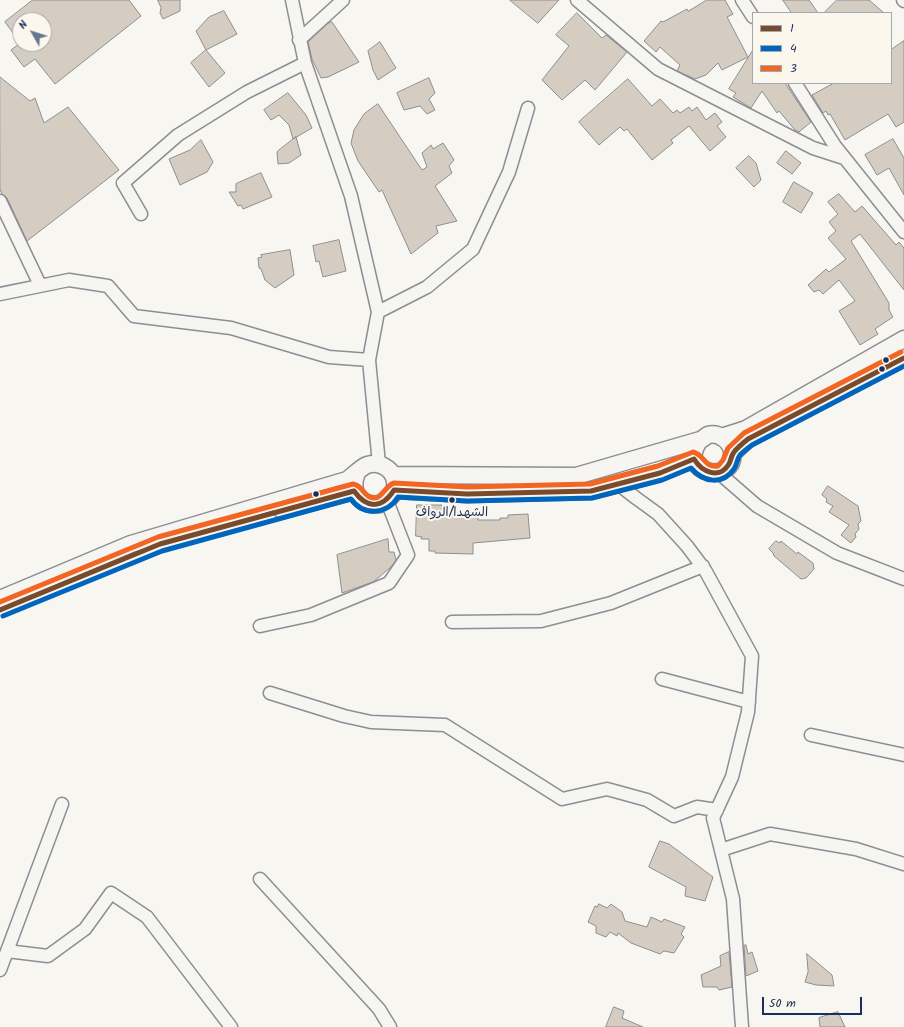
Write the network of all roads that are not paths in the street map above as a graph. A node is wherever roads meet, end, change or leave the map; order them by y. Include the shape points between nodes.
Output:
1 (292, 0) edge
2 (343, 0) edge
3 (577, 0) edge
4 (742, 0) edge
5 (752, 15) edge
6 (299, 40) junction
7 (305, 63) junction
8 (796, 84) edge
9 (528, 108) dead end
10 (844, 158) junction
11 (0, 201) edge
12 (141, 214) dead end
13 (904, 232) edge
14 (40, 286) junction
15 (0, 294) edge
16 (378, 312) junction
17 (904, 340) edge
18 (904, 358) edge
19 (369, 360) junction
20 (721, 437) junction
21 (700, 440) junction
22 (732, 454) junction
23 (694, 459) junction
24 (379, 464) junction
25 (718, 472) junction
26 (357, 473) junction
27 (618, 484) junction
28 (391, 489) junction
29 (354, 491) junction
30 (703, 566) junction
31 (904, 579) edge
32 (0, 599) edge
33 (0, 610) edge
34 (452, 622) dead end
35 (260, 626) dead end
36 (662, 679) dead end
37 (270, 693) dead end
38 (748, 702) junction
39 (811, 735) dead end
40 (904, 755) edge
41 (62, 804) dead end
42 (717, 810) junction
43 (721, 850) junction
44 (904, 864) edge
45 (260, 879) dead end
46 (7, 951) junction
47 (0, 970) edge
48 (739, 1026) edge
49 (231, 1027) edge
50 (390, 1027) edge

1 - 6 street
2 - 6 street
3 - 10 street via 658,69 812,148
4 - 5 street
6 - 7 street
7 - 12 street via 247,92 178,135 123,183
7 - 16 street via 352,196
8 - 10 street
9 - 16 street via 509,172 473,249 427,287
10 - 13 street
11 - 14 street
14 - 15 street
14 - 19 street via 69,280 108,286 134,316 231,328 329,357
16 - 19 street
17 - 20 street via 746,429
18 - 22 street via 748,439
19 - 24 street
20 - 21 street via 715,435
20 - 22 street via 728,442
21 - 23 street via 696,445
21 - 28 street via 576,476
22 - 25 street via 729,465
23 - 25 street via 702,470 708,473
23 - 27 street via 660,473
24 - 26 street via 365,466
24 - 28 street via 389,470
25 - 31 street via 757,506 837,553
26 - 29 street
26 - 32 street via 347,480 131,544
27 - 28 street via 591,491 467,494
27 - 30 street via 658,514
28 - 29 street via 377,505 363,502
28 - 35 street via 408,555 389,583 311,615
29 - 33 street via 160,544
30 - 34 street via 610,604 541,621
30 - 38 street via 752,656
36 - 38 street
37 - 42 street via 370,722 445,725 562,798 607,789 647,800 674,816 697,807
38 - 42 street via 748,712 732,776
39 - 40 street
41 - 46 street
42 - 43 street via 713,818
43 - 44 street via 770,834 856,849
43 - 48 street via 733,899
45 - 50 street via 379,1009
46 - 47 street
46 - 49 street via 48,956 85,929 112,893 147,917

